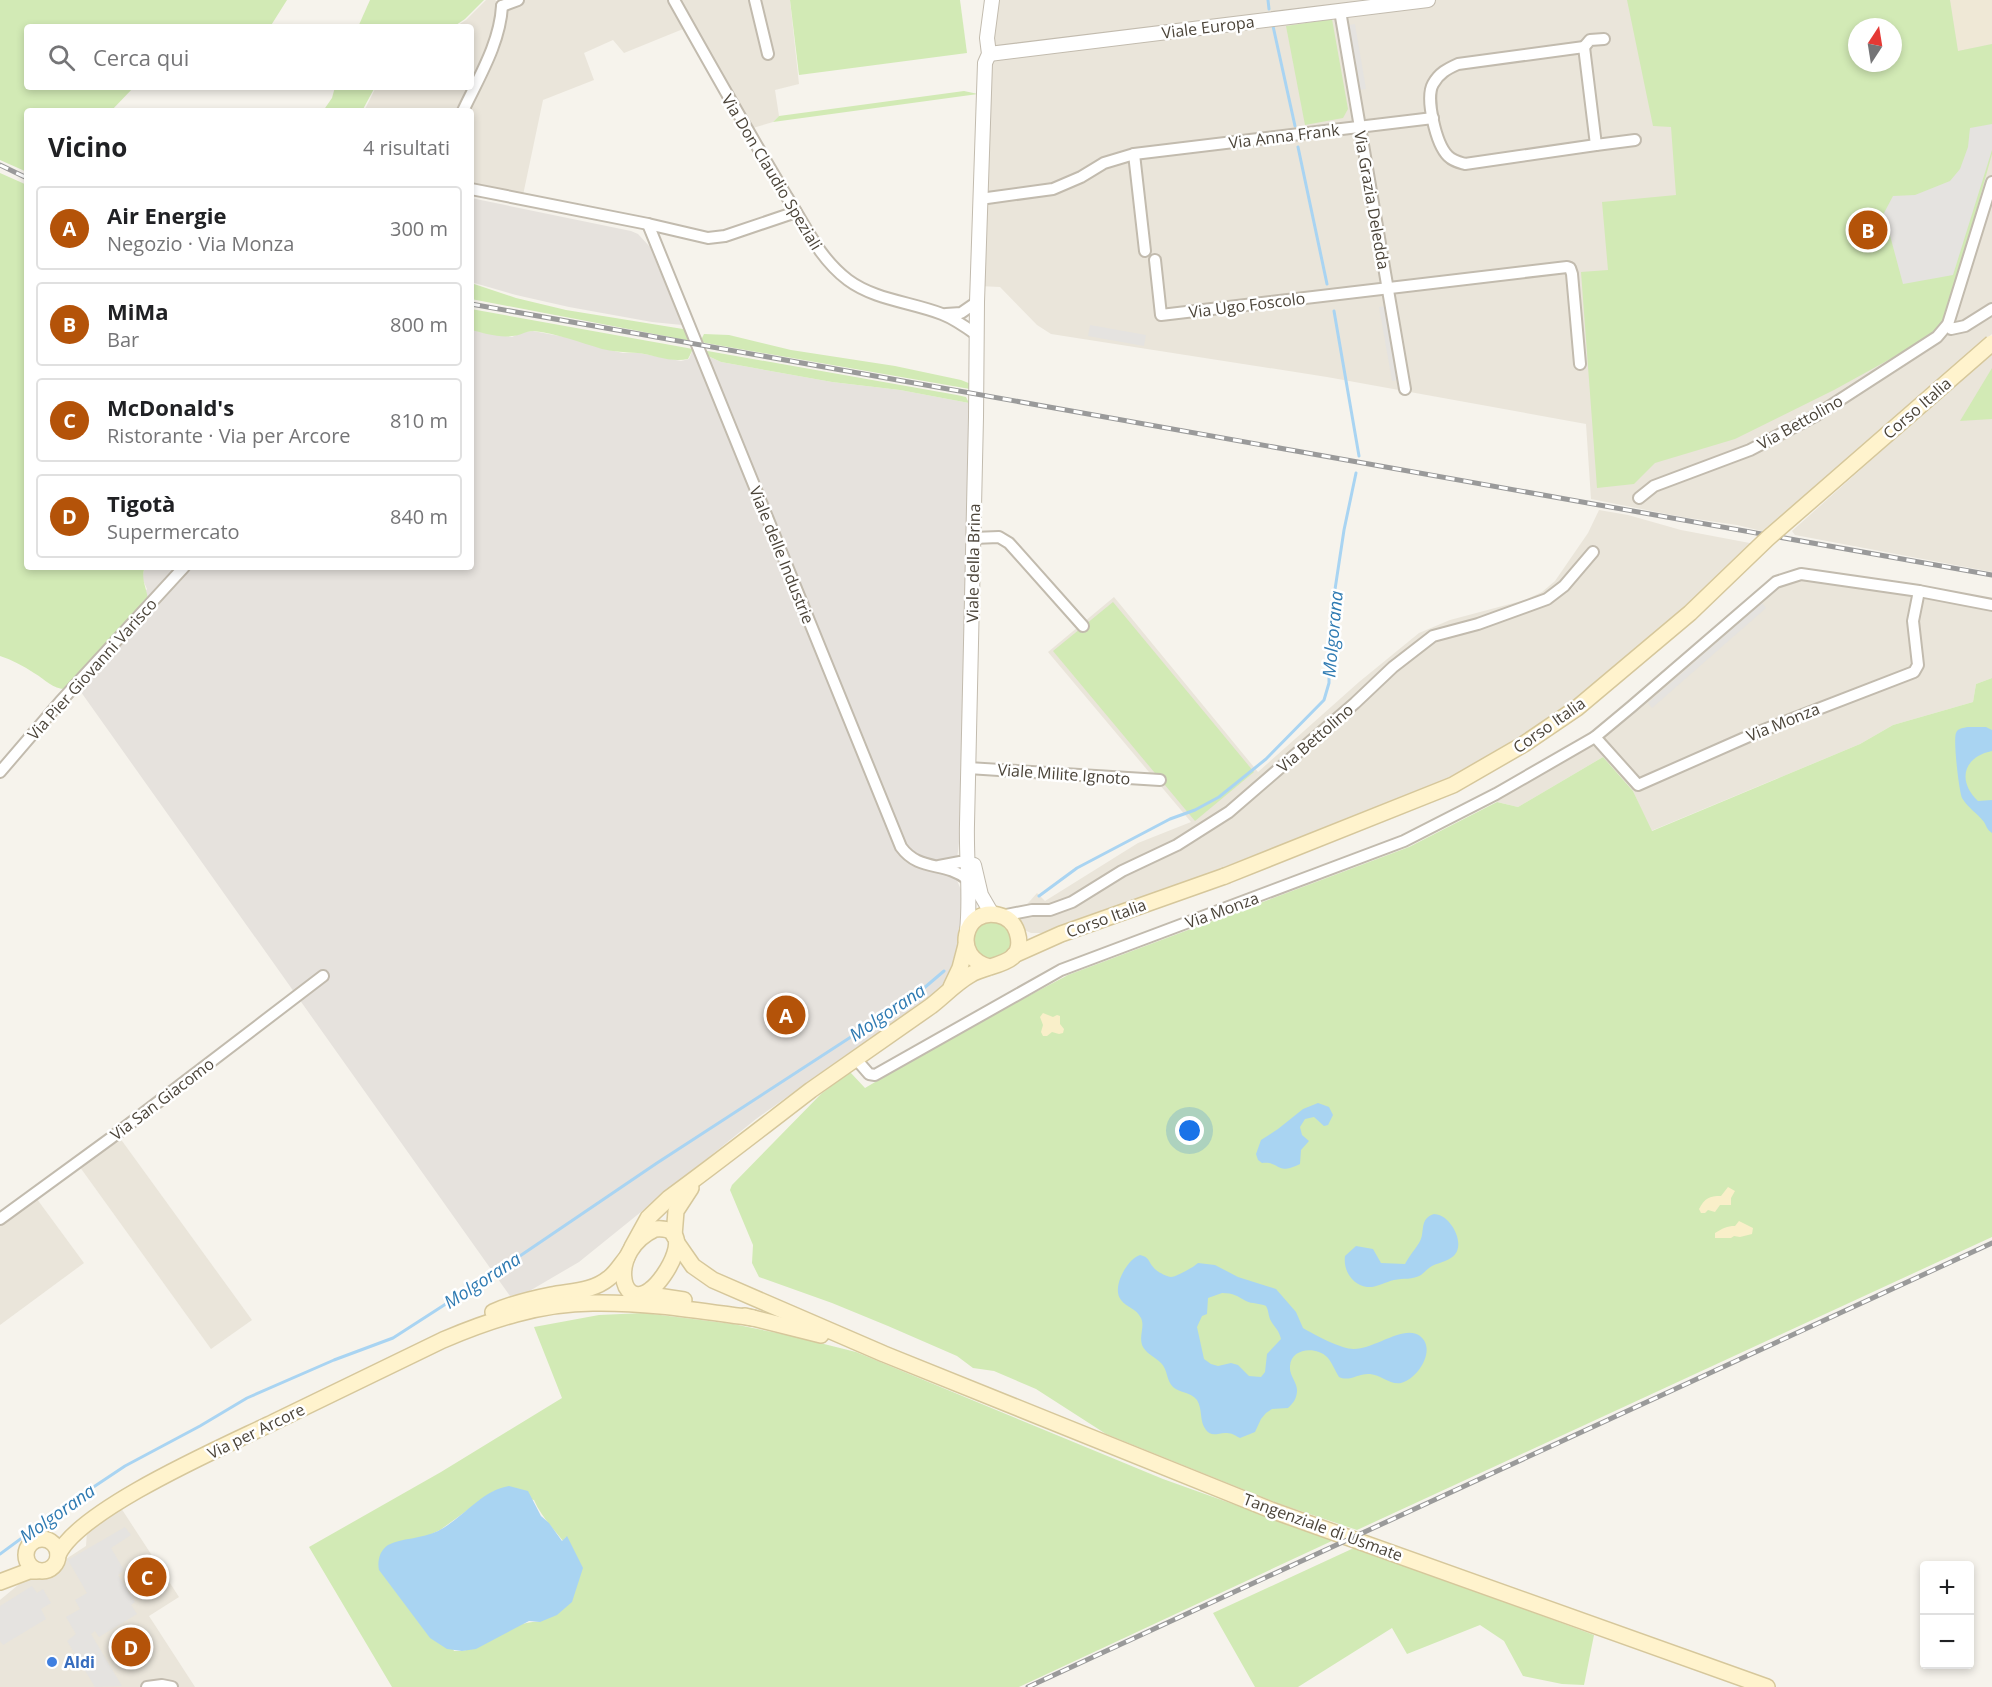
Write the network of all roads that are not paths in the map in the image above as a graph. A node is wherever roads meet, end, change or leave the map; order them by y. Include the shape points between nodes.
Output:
1 (518, 0) edge
2 (674, 0) edge
3 (755, 0) edge
4 (992, 0) edge
5 (1428, 0) edge
6 (498, 3) edge
7 (1340, 11) junction
8 (1604, 39) dead end
9 (1584, 47) junction
10 (768, 54) dead end
11 (989, 54) junction
12 (474, 87) edge
13 (472, 90) edge
14 (464, 108) edge
15 (1433, 118) junction
16 (1360, 127) junction
17 (1635, 141) dead end
18 (1596, 145) junction
19 (1134, 154) junction
20 (1992, 182) edge
21 (474, 190) edge
22 (980, 199) junction
23 (796, 212) junction
24 (648, 224) junction
25 (1146, 251) dead end
26 (1155, 260) dead end
27 (1388, 289) junction
28 (977, 302) junction
29 (1992, 309) edge
30 (942, 314) junction
31 (1948, 324) junction
32 (977, 335) junction
33 (1992, 343) edge
34 (1580, 364) dead end
35 (1405, 389) dead end
36 (1639, 498) dead end
37 (973, 538) junction
38 (1593, 552) dead end
39 (181, 570) edge
40 (1919, 591) junction
41 (1992, 605) edge
42 (1083, 626) dead end
43 (1595, 737) junction
44 (968, 768) junction
45 (0, 772) edge
46 (1160, 780) dead end
47 (967, 824) junction
48 (966, 863) junction
49 (936, 867) junction
50 (972, 881) junction
51 (1026, 911) junction
52 (997, 915) junction
53 (1017, 932) junction
54 (1061, 934) junction
55 (966, 938) junction
56 (1014, 955) junction
57 (990, 967) junction
58 (322, 976) dead end
59 (946, 995) junction
60 (856, 1059) junction
61 (702, 1174) junction
62 (0, 1219) edge
63 (675, 1239) junction
64 (629, 1252) junction
65 (638, 1293) junction
66 (549, 1308) junction
67 (753, 1318) junction
68 (443, 1340) junction
69 (884, 1354) junction
70 (75, 1532) junction
71 (48, 1540) junction
72 (25, 1553) junction
73 (58, 1555) junction
74 (37, 1571) junction
75 (0, 1582) edge
76 (147, 1687) edge
77 (172, 1687) edge
78 (1767, 1687) edge

1 - 6 street
2 - 23 street, Via Don Claudio Speziali
3 - 10 street
4 - 11 street
5 - 7 street, Viale Europa
6 - 12 street via 501,22
7 - 11 street, Viale Europa
7 - 16 street, Via Grazia Deledda
8 - 9 street via 1590,40
9 - 15 street via 1458,64 1442,72 1432,86 1429,98
9 - 18 street
11 - 22 street via 985,63
13 - 14 street
15 - 16 street, Via Anna Frank
15 - 18 street via 1447,155 1464,164
16 - 19 street, Via Anna Frank
16 - 27 street, Via Grazia Deledda
17 - 18 street
19 - 22 street, Via Anna Frank via 1104,163 1053,189
19 - 25 street
20 - 31 street
21 - 24 street
22 - 28 street, Viale della Brina
23 - 24 street via 717,239
23 - 30 street, Via Don Claudio Speziali via 825,260 854,284
24 - 49 street, Viale delle Industrie via 901,847 908,857
26 - 27 street, Via Ugo Foscolo via 1161,315
27 - 34 street via 1570,268
27 - 35 street, Via Grazia Deledda
28 - 30 street via 961,313
28 - 32 street, Viale della Brina
29 - 31 street via 1965,326 1951,328
30 - 32 street, Via Don Claudio Speziali
31 - 36 street, Via Bettolino via 1937,337 1815,416 1750,450 1654,486
32 - 37 street, Viale della Brina
33 - 54 main road, Corso Italia, bridge via 1767,539 1690,613 1577,708 1524,744 1453,785 1225,876
37 - 42 street via 999,537 1010,543
37 - 44 street, Viale della Brina
38 - 51 street, Via Bettolino via 1564,586 1547,599 1433,636 1229,812 1177,845 1072,902 1050,910
39 - 45 street, Via Pier Giovanni Varisco
40 - 41 street, Via Monza
40 - 43 street, Via Monza via 1801,574 1776,582
40 - 43 street, Via Monza via 1913,621 1918,665 1914,672 1756,733 1638,785
43 - 60 street, Via Monza via 1404,841 1061,970 875,1075 869,1074
44 - 46 street, Viale Milite Ignoto
44 - 47 street, Viale della Brina
47 - 48 street, Viale della Brina
47 - 50 street, Viale della Brina
48 - 49 street, Viale delle Industrie
48 - 50 street, Viale della Brina
49 - 50 street, Viale delle Industrie
50 - 52 street, Viale della Brina
50 - 55 street, Viale della Brina
51 - 52 street, Via Bettolino
51 - 53 street
52 - 53 main road via 1007,919
52 - 55 main road via 976,919
53 - 54 main road
53 - 56 main road
54 - 56 main road, Corso Italia
55 - 57 main road via 972,958
55 - 59 main road via 960,968
56 - 57 main road via 1003,964
57 - 59 main road via 968,976
58 - 62 street, Via San Giacomo
59 - 60 main road
60 - 61 main road
61 - 63 main road via 678,1206
61 - 64 main road via 648,1218
63 - 64 main road via 666,1230 655,1229
63 - 65 main road via 677,1251 670,1266 653,1288
63 - 69 main road via 693,1266 713,1280
64 - 65 main road via 622,1280
64 - 68 main road via 599,1285 506,1307
65 - 66 main road via 593,1297
65 - 67 main road via 681,1299
66 - 67 main road via 592,1303 636,1304
66 - 68 main road via 503,1318
67 - 69 main road
68 - 70 main road, Via per Arcore via 140,1488
69 - 78 main road, Tangenziale di Usmate via 1271,1510
70 - 71 main road, Via per Arcore
70 - 73 main road, Via per Arcore
71 - 72 main road via 36,1540
71 - 73 main road
72 - 74 main road via 29,1565
72 - 75 main road
73 - 74 main road via 51,1568
74 - 75 main road
76 - 77 street

